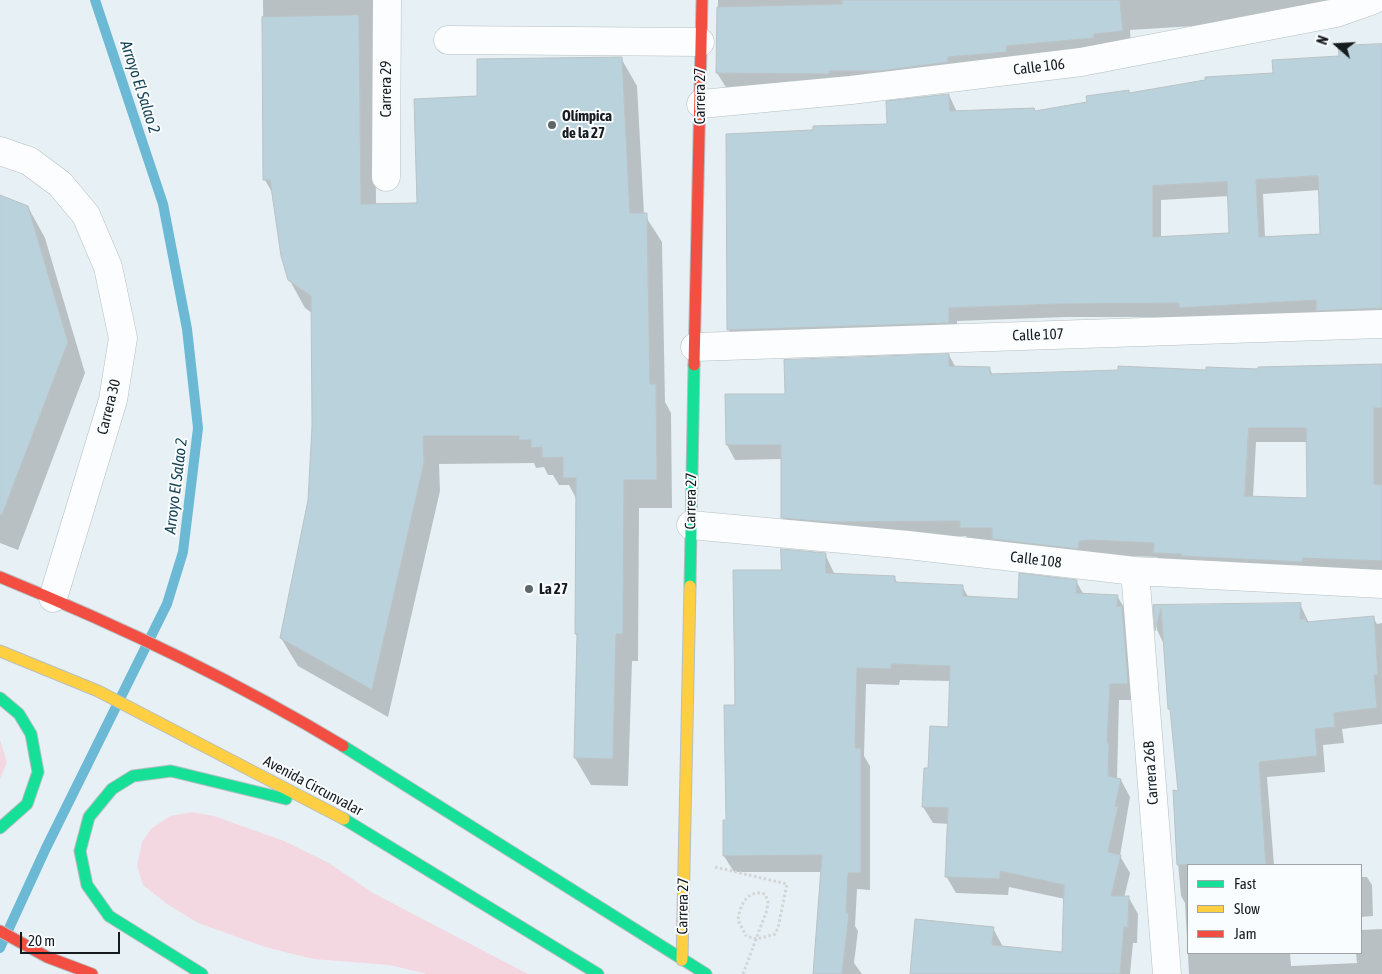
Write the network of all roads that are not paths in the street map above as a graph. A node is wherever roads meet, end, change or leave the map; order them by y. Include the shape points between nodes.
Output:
1 (387, 0) edge
2 (702, 0) edge
3 (1373, 0) edge
4 (448, 40) dead end
5 (700, 42) junction
6 (701, 104) junction
7 (0, 151) edge
8 (386, 177) dead end
9 (1382, 324) edge
10 (695, 347) junction
11 (691, 525) junction
12 (1135, 571) junction
13 (0, 577) edge
14 (1382, 584) edge
15 (53, 598) junction
16 (0, 651) edge
17 (0, 698) edge
18 (327, 809) junction
19 (0, 828) edge
20 (0, 931) edge
21 (682, 960) junction
22 (92, 974) edge
23 (202, 974) edge
24 (598, 974) edge
25 (706, 974) edge
26 (1167, 974) edge

1 - 8 street, Carrera 29
2 - 5 main road, Carrera 27
3 - 6 street, Calle 106 via 1336,13 1081,62 851,90
4 - 5 street
5 - 6 main road, Carrera 27
6 - 10 main road, Carrera 27
7 - 15 street, Carrera 30 via 29,161 60,184 86,215 108,267 123,338 113,400
9 - 10 street, Calle 107
10 - 11 main road, Carrera 27
11 - 12 street, Calle 108
11 - 21 main road, Carrera 27
12 - 14 street, Calle 108
12 - 26 street, Carrera 26B
13 - 15 main road
15 - 21 main road via 179,656 336,742
16 - 18 main road, Avenida Circunvalar via 148,715
17 - 19 main road via 19,714 31,734 38,772 27,804
18 - 23 main road via 171,771 133,776 112,788 89,816 80,851 87,885 109,916
18 - 24 main road, Avenida Circunvalar
20 - 22 main road via 47,957
21 - 25 main road

